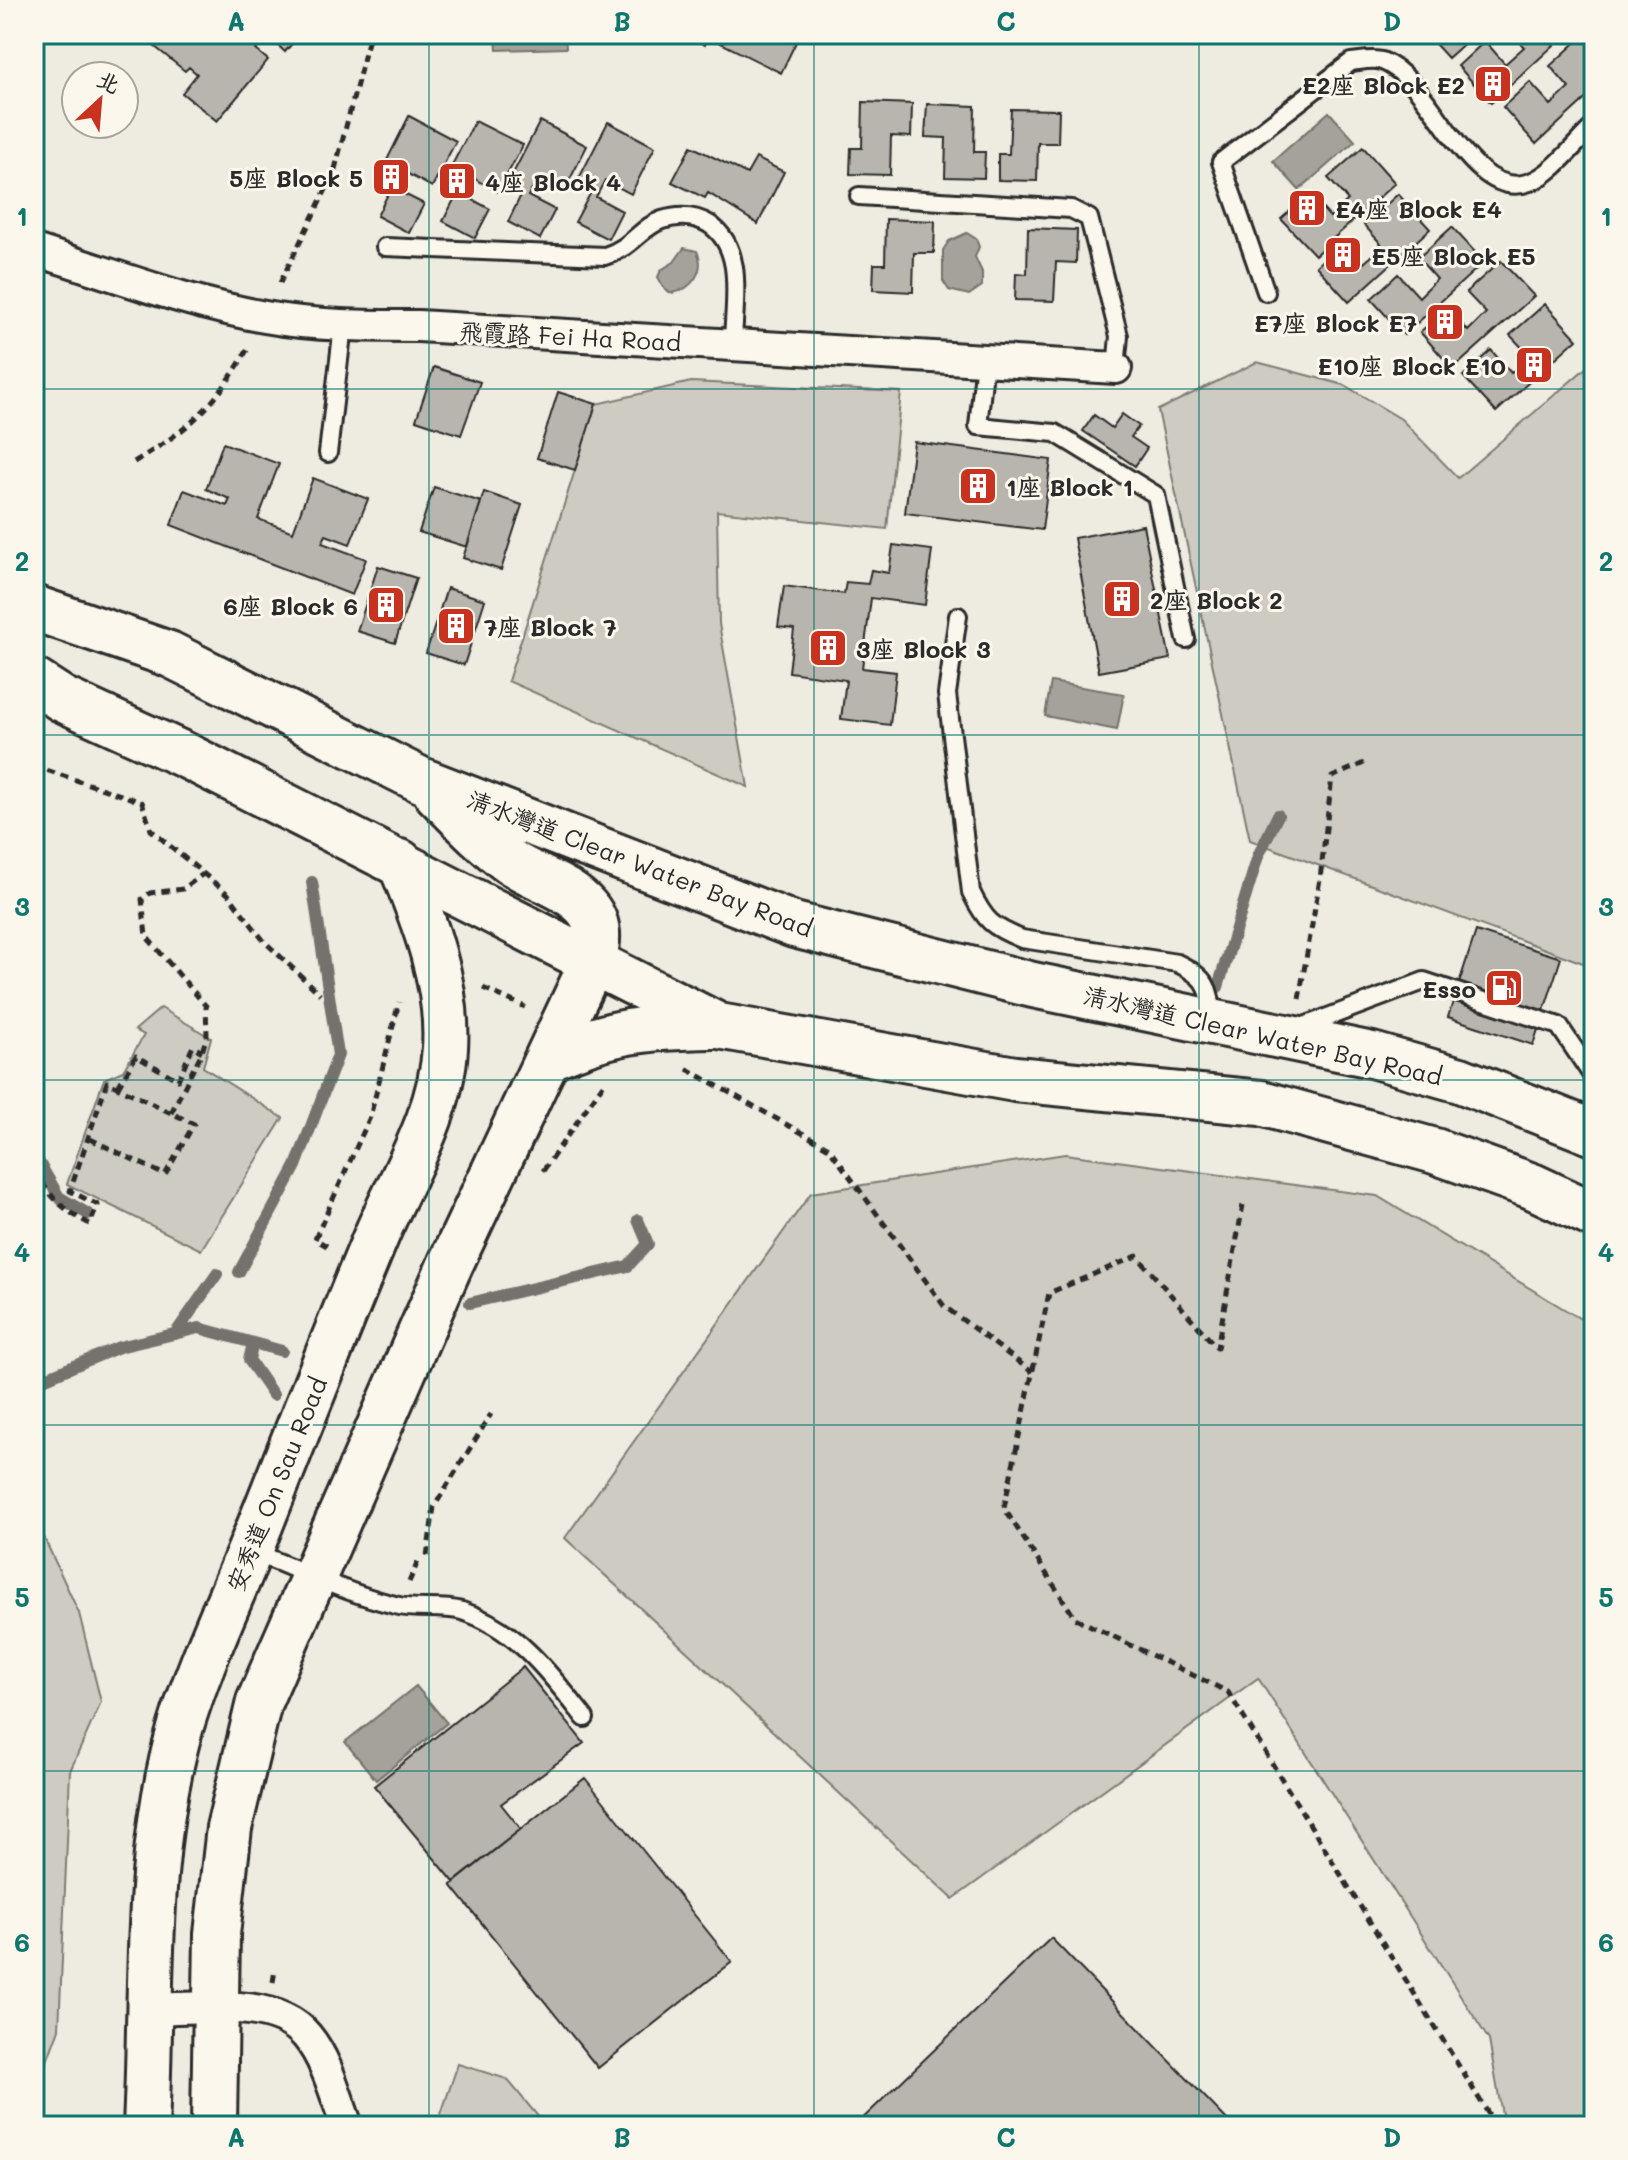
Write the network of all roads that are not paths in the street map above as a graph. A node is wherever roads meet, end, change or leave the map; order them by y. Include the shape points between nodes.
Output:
1 (1594, 126) edge
2 (859, 196) dead end
3 (385, 247) dead end
4 (34, 250) edge
5 (1266, 292) dead end
6 (343, 326) junction
7 (733, 345) junction
8 (985, 361) junction
9 (1116, 368) joint
10 (328, 453) dead end
11 (34, 608) edge
12 (958, 616) dead end
13 (1186, 639) dead end
14 (43, 691) edge
15 (421, 780) junction
16 (400, 862) junction
17 (592, 963) junction
18 (1289, 1018) junction
19 (1211, 1020) junction
20 (719, 1026) junction
21 (555, 1042) junction
22 (1588, 1063) edge
23 (1594, 1078) edge
24 (1594, 1133) edge
25 (1594, 1215) edge
26 (250, 1550) junction
27 (313, 1576) junction
28 (585, 1718) dead end
29 (148, 2009) junction
30 (236, 2009) junction
31 (147, 2107) edge
32 (215, 2107) edge
33 (347, 2126) edge

1 - 5 lane via 1530,182 1506,185 1484,175 1403,71 1379,59 1351,62 1221,162
2 - 9 lane via 1071,209 1089,218 1119,336
3 - 7 lane via 605,256 626,250 658,221 679,216 701,219 719,231 731,250
4 - 6 street, 飛霞路 Fei Ha Road via 177,296 265,317
6 - 7 street, 飛霞路 Fei Ha Road
6 - 10 lane
7 - 8 street, 飛霞路 Fei Ha Road
8 - 9 street, 飛霞路 Fei Ha Road
8 - 13 lane via 978,426 1055,433 1156,495
11 - 15 main road, 清水灣道 Clear Water Bay Road via 169,654
12 - 19 lane via 947,694 971,892 983,917 1022,939 1177,963 1199,973 1212,995
14 - 16 main road
15 - 17 main road via 510,861 580,900 599,942
15 - 19 main road, 清水灣道 Clear Water Bay Road via 794,925 1033,985
16 - 17 main road
16 - 26 main road, 安秀道 On Sau Road via 445,1004 440,1083
17 - 20 main road
17 - 21 main road
18 - 19 main road, 清水灣道 Clear Water Bay Road
18 - 22 lane via 1424,981 1559,1026
18 - 24 main road, 清水灣道 Clear Water Bay Road
20 - 21 main road via 640,1027
20 - 25 main road via 1015,1079 1261,1103 1435,1151
21 - 27 main road
22 - 23 lane
26 - 27 lane
26 - 29 main road, 安秀道 On Sau Road via 196,1679 166,1793 150,1915
27 - 28 lane via 397,1606 461,1611 538,1658
27 - 30 main road via 259,1702 229,1828 217,1934
29 - 30 street
29 - 31 main road, 安秀道 On Sau Road
30 - 32 main road
30 - 33 street via 284,2018 307,2035

